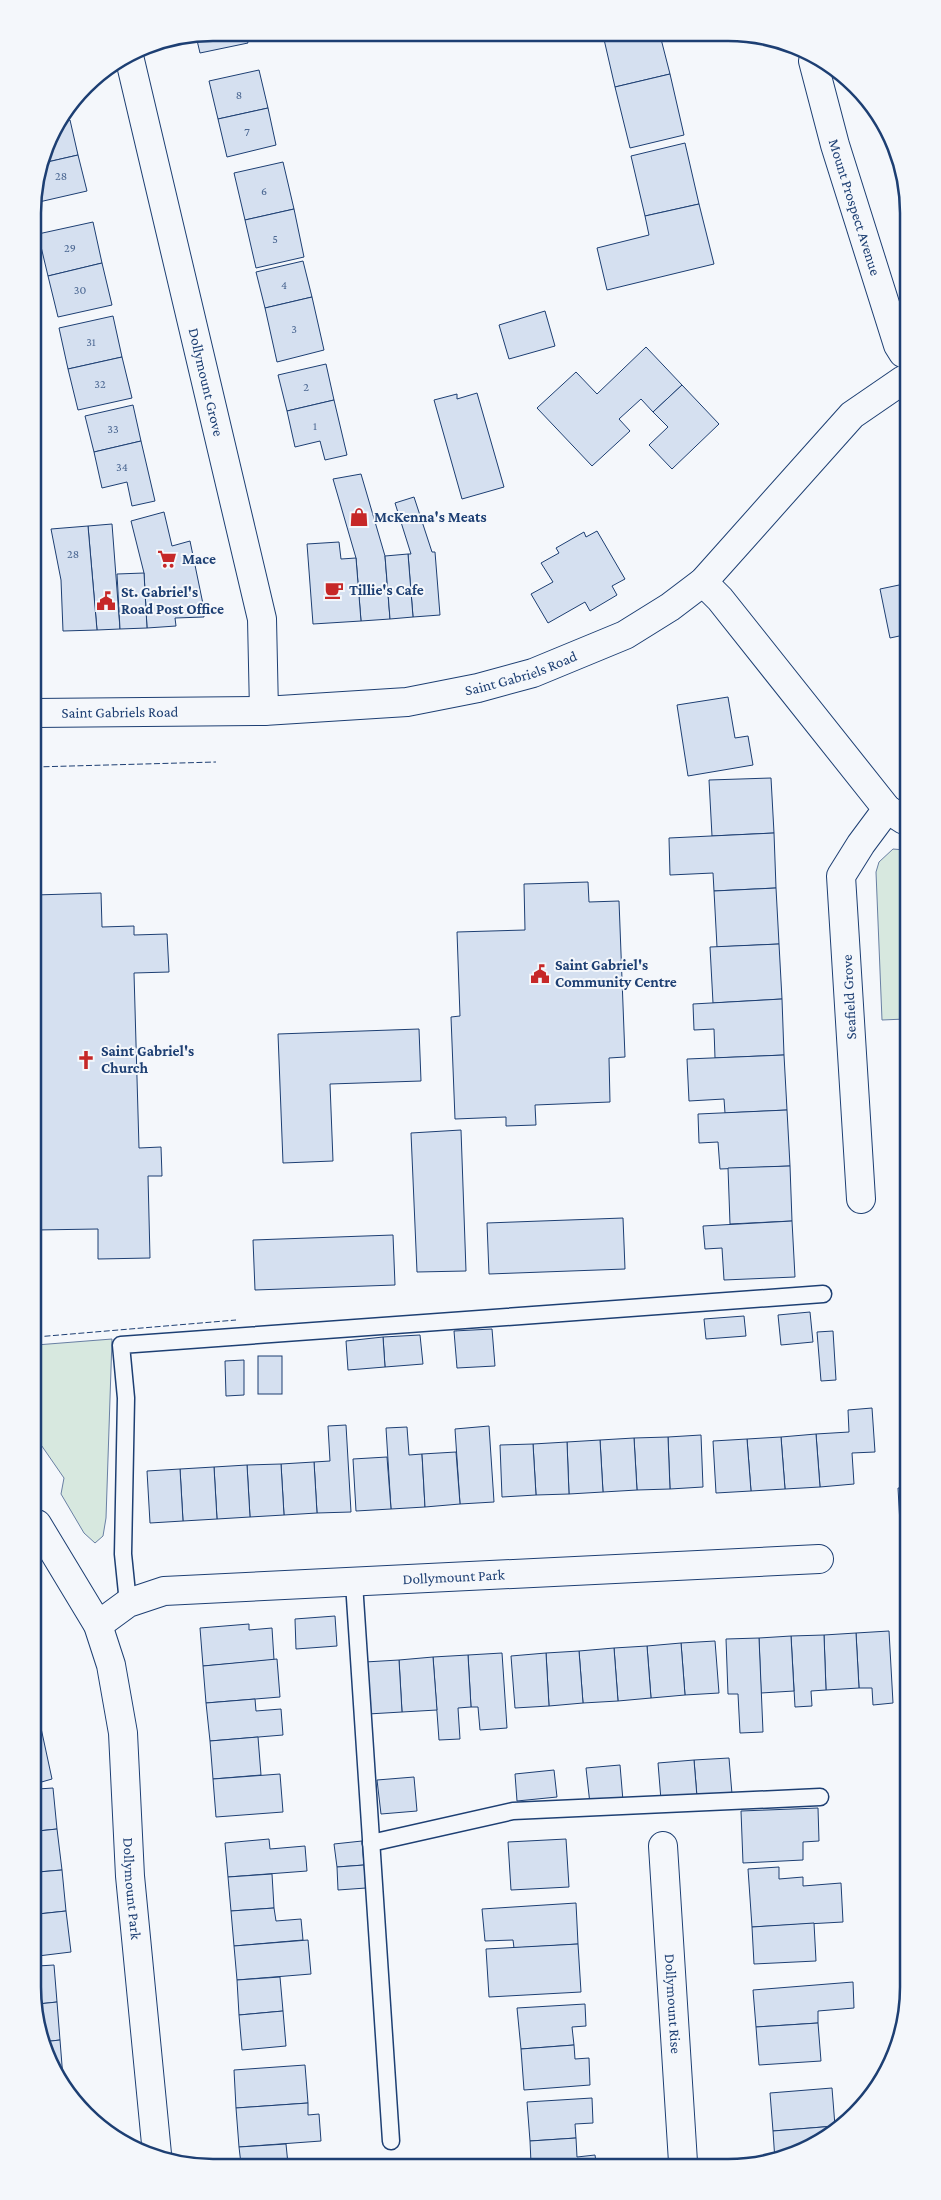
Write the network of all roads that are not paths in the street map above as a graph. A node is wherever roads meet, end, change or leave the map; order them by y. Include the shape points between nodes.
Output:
1 (130, 62) edge
2 (814, 65) edge
3 (900, 348) edge
4 (900, 382) edge
5 (703, 582) junction
6 (264, 711) junction
7 (42, 713) edge
8 (896, 815) edge
9 (861, 1199) dead end
10 (823, 1294) dead end
11 (41, 1531) edge
12 (819, 1559) dead end
13 (354, 1583) junction
14 (128, 1603) junction
15 (98, 1625) junction
16 (820, 1797) dead end
17 (371, 1843) junction
18 (663, 1846) dead end
19 (391, 2141) dead end
20 (158, 2150) edge
21 (683, 2159) edge

1 - 6 street, Dollymount Grove via 262,619
2 - 3 street, Mount Prospect Avenue via 835,144
4 - 5 street, Saint Gabriels Road via 852,415
5 - 6 street, Saint Gabriels Road via 625,635 533,672 478,688 407,702
5 - 8 street, Seafield Grove
6 - 7 street, Saint Gabriels Road
8 - 9 street, Seafield Grove via 861,844 841,876
10 - 14 lane via 121,1345 126,1398 123,1554
11 - 15 street, Dollymount Park
12 - 13 street, Dollymount Park
13 - 14 street, Dollymount Park via 164,1591
13 - 17 lane
14 - 15 street, Dollymount Park
15 - 20 street, Dollymount Park via 111,1665 123,1733 130,1876
16 - 17 lane via 513,1811
17 - 19 lane
18 - 21 street, Dollymount Rise

